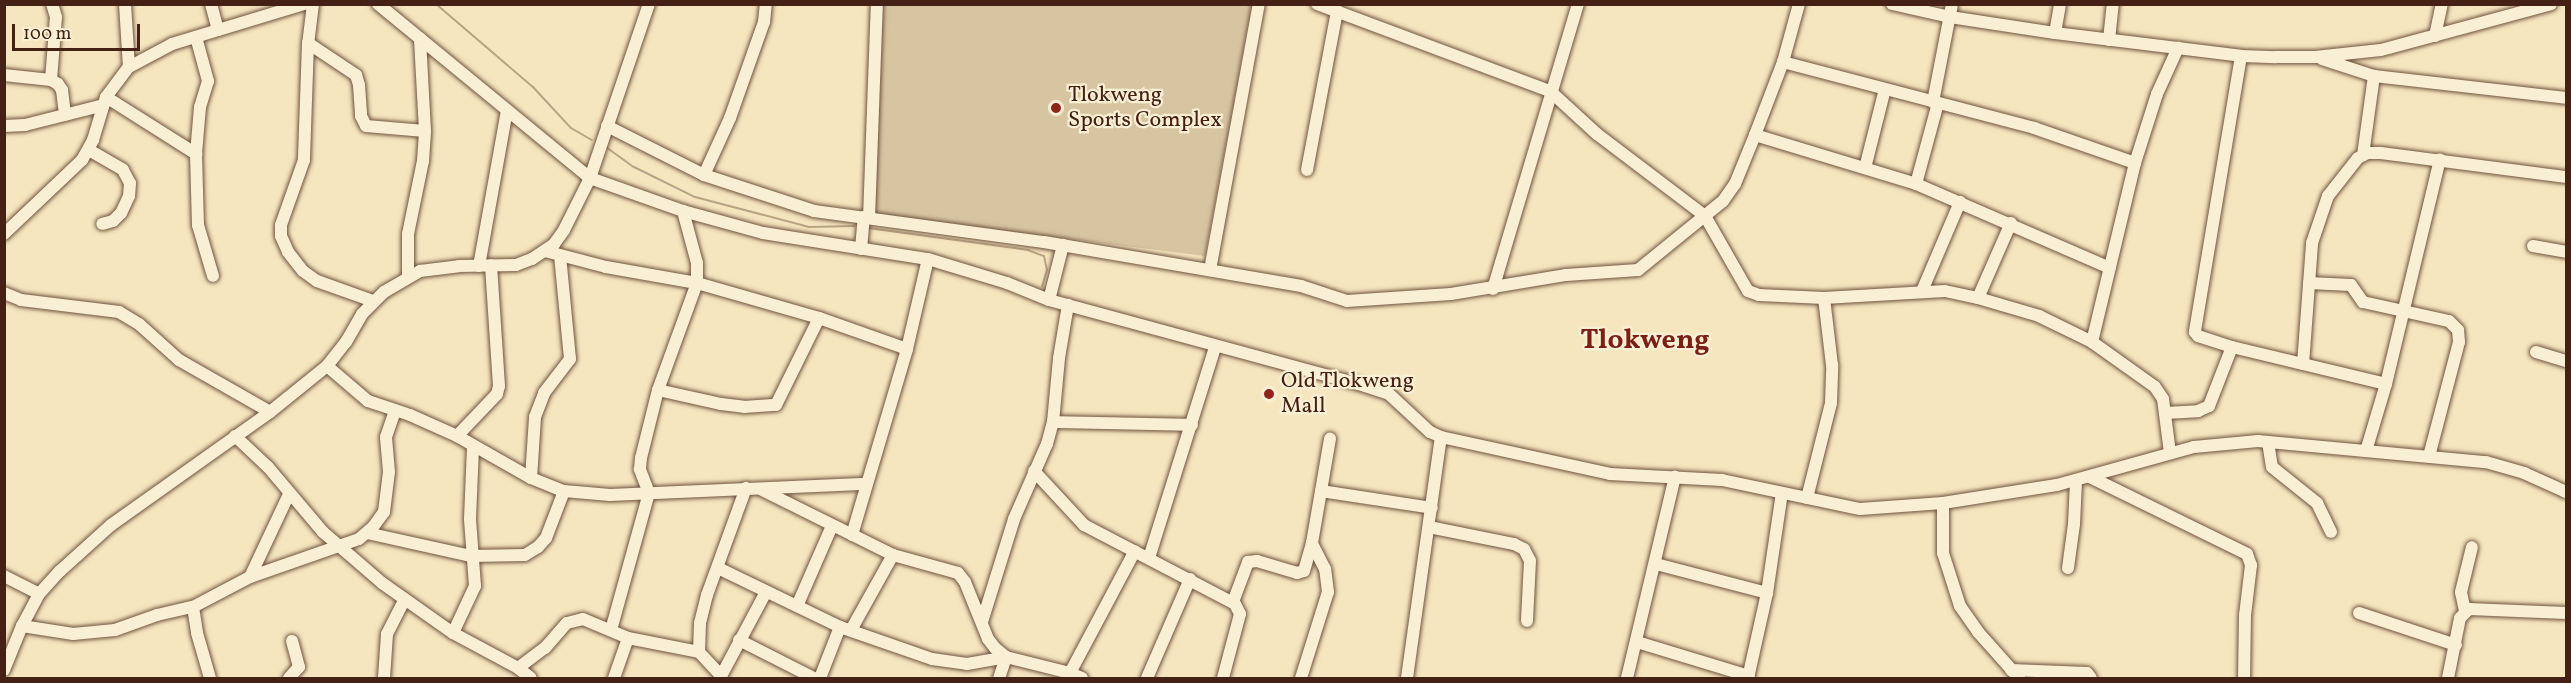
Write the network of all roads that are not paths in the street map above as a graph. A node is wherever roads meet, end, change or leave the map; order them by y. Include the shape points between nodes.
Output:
1 (52, 4) edge
2 (125, 4) edge
3 (211, 4) edge
4 (304, 4) edge
5 (313, 4) edge
6 (378, 4) edge
7 (649, 4) edge
8 (766, 4) edge
9 (877, 4) edge
10 (1259, 4) edge
11 (1317, 4) edge
12 (1578, 4) edge
13 (1798, 4) edge
14 (1892, 4) edge
15 (2060, 4) edge
16 (2113, 4) edge
17 (2442, 4) edge
18 (2551, 4) edge
19 (1337, 11) junction
20 (1951, 11) edge
21 (218, 30) junction
22 (2055, 33) junction
23 (2435, 36) junction
24 (196, 38) junction
25 (420, 38) junction
26 (2109, 40) junction
27 (308, 43) junction
28 (2178, 48) junction
29 (2241, 56) junction
30 (2315, 57) junction
31 (1783, 62) junction
32 (129, 67) junction
33 (4, 75) edge
34 (2374, 76) junction
35 (51, 80) junction
36 (1885, 89) junction
37 (1550, 91) junction
38 (2566, 98) edge
39 (105, 101) junction
40 (1936, 103) junction
41 (507, 111) junction
42 (65, 115) junction
43 (4, 126) edge
44 (607, 126) junction
45 (425, 131) junction
46 (1755, 135) junction
47 (89, 150) junction
48 (196, 154) junction
49 (2363, 155) junction
50 (2440, 159) junction
51 (2135, 164) junction
52 (1865, 168) junction
53 (1307, 170) dead end
54 (704, 175) junction
55 (2566, 177) edge
56 (590, 178) junction
57 (1916, 184) junction
58 (1960, 202) junction
59 (683, 212) junction
60 (1705, 216) junction
61 (866, 218) junction
62 (2011, 223) junction
63 (102, 224) dead end
64 (4, 234) edge
65 (1063, 245) junction
66 (2533, 246) dead end
67 (861, 249) junction
68 (545, 251) junction
69 (2566, 252) edge
70 (560, 255) junction
71 (928, 259) junction
72 (485, 265) junction
73 (2110, 268) junction
74 (1210, 270) junction
75 (213, 276) dead end
76 (408, 277) junction
77 (698, 283) junction
78 (2309, 283) junction
79 (1492, 289) junction
80 (1922, 291) junction
81 (4, 293) edge
82 (1824, 298) junction
83 (1978, 298) junction
84 (1049, 300) junction
85 (373, 301) junction
86 (1068, 306) junction
87 (2403, 311) junction
88 (819, 318) junction
89 (2092, 342) junction
90 (1215, 347) junction
91 (2232, 347) junction
92 (907, 349) junction
93 (2536, 352) dead end
94 (2566, 361) edge
95 (2303, 364) junction
96 (327, 366) junction
97 (2386, 384) junction
98 (658, 390) junction
99 (395, 411) junction
100 (270, 412) junction
101 (2165, 413) junction
102 (1053, 422) junction
103 (1192, 425) junction
104 (235, 436) junction
105 (457, 436) junction
106 (1441, 437) junction
107 (1330, 439) dead end
108 (2268, 442) junction
109 (473, 446) junction
110 (2366, 451) junction
111 (2170, 453) junction
112 (2429, 456) junction
113 (1034, 471) junction
114 (1674, 477) junction
115 (2090, 477) junction
116 (531, 478) junction
117 (2076, 481) junction
118 (867, 484) junction
119 (753, 488) junction
120 (564, 491) junction
121 (1321, 491) junction
122 (2566, 492) edge
123 (649, 493) junction
124 (1782, 493) junction
125 (288, 494) junction
126 (1807, 498) junction
127 (1943, 503) junction
128 (1432, 508) junction
129 (832, 526) junction
130 (1429, 527) junction
131 (2331, 532) dead end
132 (367, 533) junction
133 (852, 535) junction
134 (1312, 543) junction
135 (341, 545) junction
136 (2472, 547) dead end
137 (1135, 550) junction
138 (893, 555) junction
139 (471, 556) junction
140 (1149, 558) junction
141 (1656, 564) junction
142 (718, 568) junction
143 (2068, 568) dead end
144 (4, 576) edge
145 (250, 577) junction
146 (1190, 579) junction
147 (766, 592) junction
148 (1767, 593) junction
149 (39, 594) junction
150 (404, 600) junction
151 (1233, 602) junction
152 (797, 606) junction
153 (193, 607) junction
154 (2465, 611) junction
155 (2359, 613) dead end
156 (2566, 613) edge
157 (1527, 621) dead end
158 (982, 622) junction
159 (22, 626) junction
160 (845, 628) junction
161 (611, 630) junction
162 (453, 633) junction
163 (628, 638) junction
164 (739, 640) junction
165 (292, 641) dead end
166 (1636, 642) junction
167 (2456, 645) junction
168 (699, 652) junction
169 (1006, 657) junction
170 (518, 668) junction
171 (4, 670) edge
172 (1070, 673) junction
173 (2015, 674) edge
174 (721, 677) edge
175 (1748, 677) edge
176 (210, 678) edge
177 (289, 678) edge
178 (384, 678) edge
179 (531, 678) edge
180 (614, 678) edge
181 (814, 678) edge
182 (820, 678) edge
183 (999, 678) edge
184 (1082, 678) edge
185 (1147, 678) edge
186 (1223, 678) edge
187 (1301, 678) edge
188 (1407, 678) edge
189 (1628, 678) edge
190 (2091, 678) edge
191 (2244, 678) edge
192 (2448, 678) edge

1 - 35 street via 56,17
2 - 32 street
3 - 21 street
4 - 21 street
5 - 27 street
6 - 25 street
7 - 44 street
8 - 54 street via 764,22 730,118
9 - 61 street
10 - 74 street
11 - 19 street
12 - 37 street
13 - 31 street
14 - 20 street
15 - 22 street
16 - 26 street
17 - 23 street
18 - 23 street
19 - 37 street
19 - 53 street
20 - 22 street
20 - 40 street
21 - 24 street
22 - 26 street
23 - 30 street via 2369,52
24 - 32 street via 152,52
24 - 48 street via 208,81 200,107
25 - 41 street
25 - 45 street
26 - 28 street
27 - 45 street via 356,75 366,126
27 - 85 street via 304,159 281,225 281,236 303,271 316,280
28 - 29 street
28 - 51 street via 2157,94
29 - 30 street
29 - 91 street via 2194,330 2198,336
30 - 34 street
31 - 36 street
31 - 46 street
32 - 39 street
33 - 35 street
34 - 38 street
34 - 49 street
35 - 42 street via 62,90
36 - 40 street
36 - 52 street
37 - 60 street via 1597,134
37 - 79 street
39 - 42 street
39 - 47 street
39 - 48 street
40 - 51 street via 2034,128
40 - 57 street
41 - 56 street
41 - 72 street
42 - 43 street
44 - 54 street
44 - 56 street
45 - 76 street via 408,234
46 - 52 street
46 - 60 street via 1735,184
47 - 63 street via 123,171 130,183 121,213
47 - 64 street
48 - 75 street via 198,225
49 - 50 street
49 - 78 street via 2328,196 2312,243
50 - 55 street
50 - 87 street
51 - 73 street
52 - 57 street
54 - 61 street via 814,211
56 - 59 street
56 - 68 street via 564,230
57 - 58 street
58 - 62 street
58 - 80 street
59 - 67 street via 763,233
59 - 77 street via 697,263
60 - 79 street via 1638,270 1566,275
60 - 82 street via 1748,291 1758,295
61 - 65 street
61 - 67 street
62 - 73 street
62 - 83 street
65 - 74 street
65 - 84 street
66 - 69 street
67 - 71 street
68 - 70 street
68 - 72 street via 516,264
70 - 77 street
70 - 116 street via 570,359 544,393 535,417
71 - 84 street
71 - 92 street
72 - 76 street via 437,267
72 - 105 street via 499,386 497,394
73 - 89 street
74 - 79 street via 1301,286 1347,301
76 - 85 street
77 - 88 street
77 - 98 street
78 - 87 street via 2351,285 2363,302
78 - 95 street
80 - 82 street
80 - 83 street
81 - 100 street via 21,300 119,312 139,324 179,360
82 - 126 street via 1832,365 1831,404
83 - 89 street via 2039,316
84 - 86 street
85 - 96 street
86 - 90 street
86 - 102 street
87 - 97 street
87 - 112 street via 2449,321 2458,330 2459,342
88 - 92 street
88 - 98 street via 776,405 721,404
89 - 101 street via 2155,387 2163,399
90 - 103 street
90 - 106 street via 1389,394 1430,432
91 - 95 street
91 - 101 street via 2209,406 2198,411
92 - 118 street
93 - 94 street
95 - 97 street
96 - 99 street via 368,401
96 - 100 street
97 - 110 street
98 - 123 street via 640,470
99 - 105 street
99 - 132 street via 386,436 387,500 384,512
100 - 104 street
101 - 111 street
102 - 103 street
102 - 113 street
103 - 140 street
104 - 125 street via 268,467
104 - 149 street via 111,525
105 - 109 street
106 - 114 street via 1610,474
106 - 128 street
107 - 121 street
108 - 110 street
108 - 111 street via 2221,443
108 - 131 street via 2272,467 2317,503
109 - 116 street
109 - 139 street
110 - 112 street
111 - 115 street
112 - 122 street via 2505,466
113 - 137 street via 1084,525
113 - 158 street via 1014,519
114 - 124 street via 1722,480
114 - 141 street
115 - 117 street
115 - 191 street via 2247,555 2251,565
116 - 120 street
117 - 127 street
117 - 143 street
118 - 119 street
118 - 133 street
119 - 123 street
119 - 129 street
119 - 142 street
120 - 123 street
120 - 139 street via 546,538 538,547 525,555
121 - 128 street
121 - 134 street
123 - 161 street
124 - 126 street
124 - 148 street
125 - 135 street
125 - 145 street
126 - 127 street via 1860,509
127 - 173 street via 1944,553 1960,606
128 - 130 street
129 - 133 street
129 - 152 street
130 - 157 street via 1524,549 1530,561
130 - 188 street
132 - 135 street
132 - 139 street
133 - 138 street
134 - 151 street via 1304,571 1257,561 1246,564
134 - 187 street via 1325,569 1328,592
135 - 145 street
135 - 150 street
136 - 154 street via 2461,587
137 - 140 street
137 - 172 street
138 - 158 street via 960,575
138 - 160 street
139 - 162 street via 475,586
140 - 146 street
141 - 148 street
141 - 166 street
142 - 147 street
142 - 168 street via 700,623
144 - 149 street
145 - 153 street
146 - 151 street
146 - 185 street
147 - 152 street
147 - 164 street
148 - 175 street
149 - 159 street
150 - 162 street
150 - 178 street via 387,634
151 - 186 street via 1240,614
152 - 160 street
153 - 159 street via 115,630 73,634
153 - 176 street via 196,633
154 - 156 street via 2474,607
154 - 167 street via 2460,618
155 - 167 street
158 - 169 street via 988,639
159 - 171 street
160 - 169 street via 948,662 967,664
160 - 182 street
161 - 163 street
161 - 170 street via 583,619 572,621
162 - 170 street
163 - 168 street
163 - 180 street
164 - 174 street
164 - 181 street
165 - 177 street via 299,667
166 - 175 street
166 - 189 street
167 - 192 street
168 - 174 street
169 - 172 street
169 - 183 street
170 - 179 street
172 - 184 street
173 - 190 street via 2087,673

